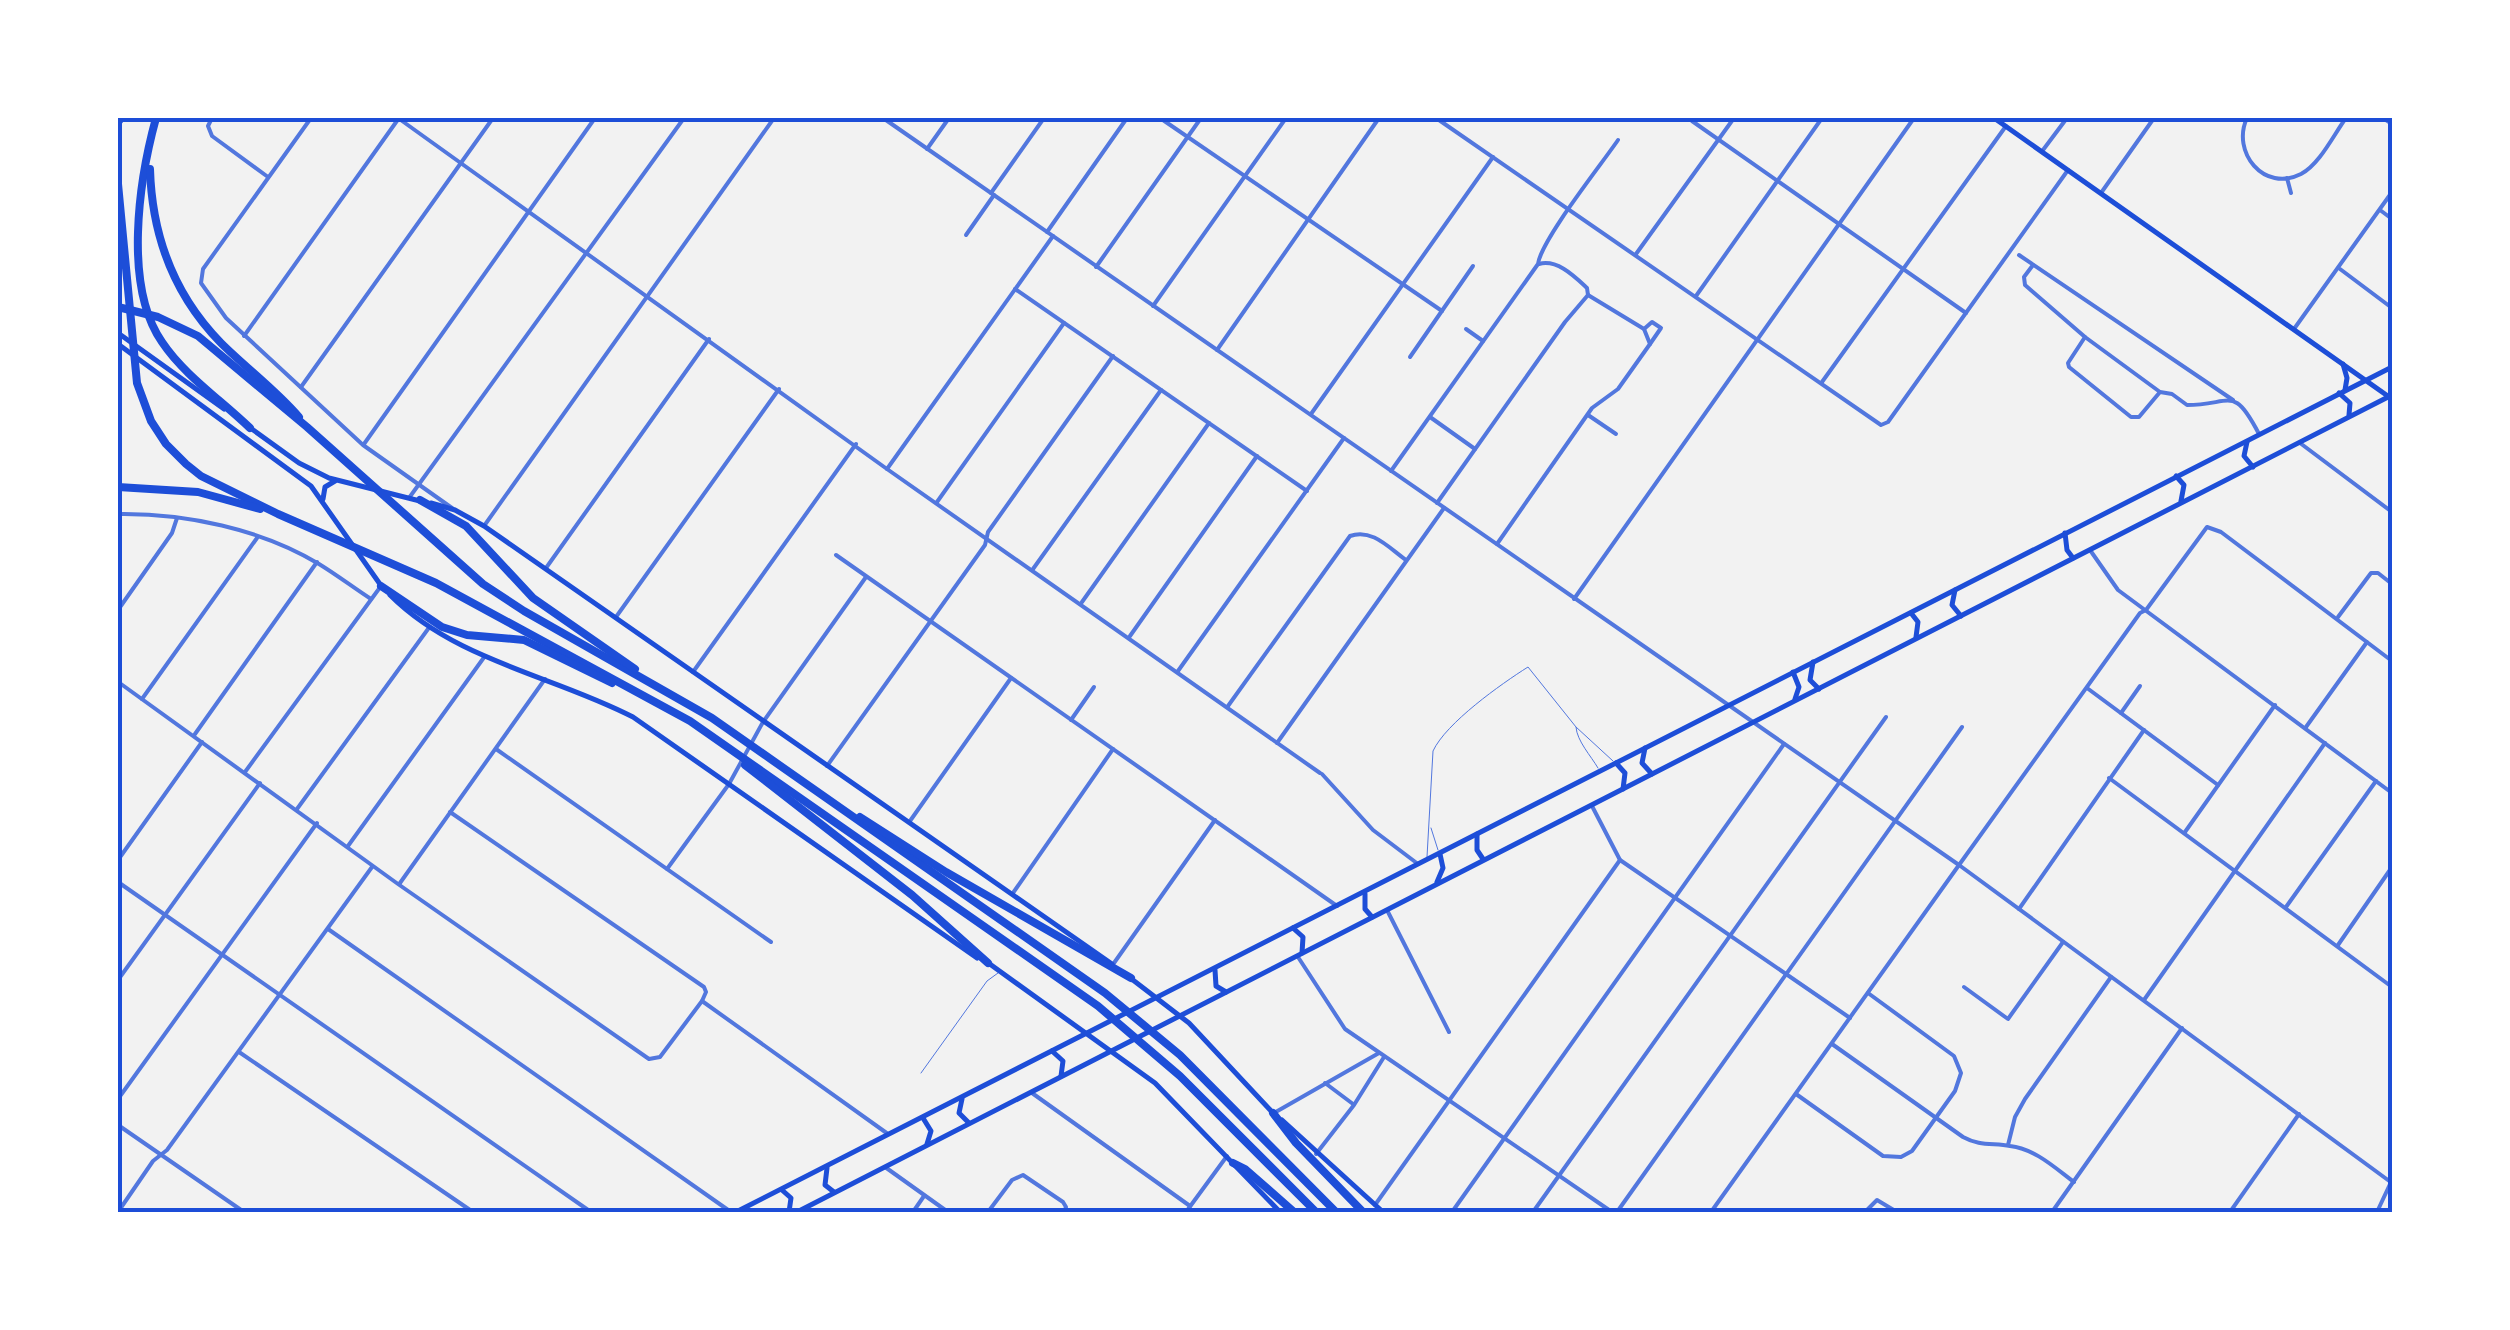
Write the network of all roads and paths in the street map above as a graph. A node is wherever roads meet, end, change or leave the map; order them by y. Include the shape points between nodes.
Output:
1 (156, 118) edge
2 (212, 118) edge
3 (311, 118) edge
4 (399, 118) edge
5 (492, 118) edge
6 (596, 118) edge
7 (684, 118) edge
8 (774, 118) edge
9 (883, 118) edge
10 (949, 118) edge
11 (1044, 118) edge
12 (1127, 118) edge
13 (1160, 118) edge
14 (1201, 118) edge
15 (1286, 118) edge
16 (1378, 118) edge
17 (1436, 118) edge
18 (1734, 118) edge
19 (1822, 118) edge
20 (1914, 118) edge
21 (1994, 118) edge
22 (2067, 118) edge
23 (2154, 118) edge
24 (2248, 118) edge
25 (2346, 118) edge
26 (2383, 118) edge
27 (1692, 120) dead end
28 (2392, 124) edge
29 (2006, 126) junction
30 (152, 135) junction
31 (1188, 137) junction
32 (1718, 139) junction
33 (1618, 140) dead end
34 (927, 149) junction
35 (2042, 152) junction
36 (1493, 156) junction
37 (461, 162) junction
38 (2068, 170) junction
39 (1244, 176) junction
40 (268, 177) junction
41 (2287, 178) junction
42 (1777, 180) junction
43 (118, 184) edge
44 (2392, 192) edge
45 (2101, 193) junction
46 (2291, 193) dead end
47 (992, 194) junction
48 (1570, 209) junction
49 (2380, 210) junction
50 (528, 211) junction
51 (2392, 219) edge
52 (1308, 220) junction
53 (1838, 224) junction
54 (1047, 232) junction
55 (966, 235) dead end
56 (1053, 236) junction
57 (587, 252) junction
58 (1636, 254) junction
59 (2019, 254) dead end
60 (1538, 264) junction
61 (2034, 265) junction
62 (1473, 266) dead end
63 (1096, 267) junction
64 (2339, 268) junction
65 (1903, 269) junction
66 (1404, 284) junction
67 (1016, 289) junction
68 (646, 295) junction
69 (1588, 295) junction
70 (1696, 296) junction
71 (1153, 306) junction
72 (118, 307) edge
73 (2392, 308) edge
74 (1442, 311) junction
75 (1966, 313) junction
76 (1064, 323) junction
77 (1466, 329) dead end
78 (1644, 329) junction
79 (2294, 329) junction
80 (118, 333) edge
81 (244, 336) junction
82 (1757, 337) junction
83 (2085, 338) junction
84 (709, 340) junction
85 (1483, 341) junction
86 (1650, 342) junction
87 (118, 345) edge
88 (1216, 350) junction
89 (1113, 356) junction
90 (1410, 357) dead end
91 (2343, 364) junction
92 (2392, 366) edge
93 (2366, 380) junction
94 (1822, 383) junction
95 (301, 388) junction
96 (780, 390) junction
97 (1161, 390) junction
98 (2160, 392) junction
99 (2342, 392) junction
100 (2391, 397) edge
101 (2233, 400) junction
102 (1310, 415) junction
103 (1588, 415) junction
104 (1430, 418) junction
105 (2348, 418) junction
106 (1209, 423) junction
107 (307, 427) junction
108 (250, 428) junction
109 (1616, 434) dead end
110 (2259, 434) junction
111 (1344, 438) junction
112 (2248, 440) junction
113 (2300, 443) junction
114 (856, 444) junction
115 (363, 445) junction
116 (1475, 449) junction
117 (1257, 456) junction
118 (2253, 466) junction
119 (887, 469) junction
120 (1391, 472) junction
121 (2176, 476) junction
122 (338, 481) junction
123 (420, 485) junction
124 (118, 487) edge
125 (1307, 491) junction
126 (410, 498) junction
127 (324, 499) junction
128 (1437, 503) junction
129 (936, 504) junction
130 (2180, 504) junction
131 (1444, 508) junction
132 (454, 510) junction
133 (2392, 512) edge
134 (118, 514) edge
135 (278, 514) junction
136 (177, 518) junction
137 (484, 526) junction
138 (2065, 533) junction
139 (257, 538) junction
140 (987, 538) junction
141 (1496, 545) junction
142 (2090, 550) junction
143 (836, 556) dead end
144 (2074, 558) junction
145 (1406, 560) junction
146 (317, 562) junction
147 (545, 570) junction
148 (1032, 570) junction
149 (866, 577) junction
150 (2392, 584) edge
151 (381, 586) junction
152 (1955, 590) junction
153 (371, 599) junction
154 (1574, 599) junction
155 (1080, 604) junction
156 (118, 610) edge
157 (2146, 610) junction
158 (1911, 612) junction
159 (1962, 616) junction
160 (615, 618) junction
161 (2337, 618) junction
162 (930, 622) junction
163 (428, 629) junction
164 (1128, 638) junction
165 (1915, 640) junction
166 (2367, 642) junction
167 (485, 656) junction
168 (2392, 660) edge
169 (1813, 662) junction
170 (692, 672) junction
171 (1177, 672) junction
172 (1793, 672) junction
173 (1012, 678) junction
174 (545, 679) junction
175 (650, 681) junction
176 (121, 684) dead end
177 (2140, 686) dead end
178 (1094, 687) dead end
179 (2087, 688) junction
180 (1819, 689) junction
181 (638, 691) junction
182 (142, 699) junction
183 (1793, 702) junction
184 (2275, 705) junction
185 (1728, 706) junction
186 (1227, 708) junction
187 (2120, 712) junction
188 (1886, 718) dead end
189 (1071, 720) junction
190 (763, 722) junction
191 (1752, 723) junction
192 (1962, 727) dead end
193 (1576, 728) junction
194 (2306, 728) junction
195 (2144, 730) junction
196 (194, 735) junction
197 (719, 741) junction
198 (202, 742) junction
199 (1277, 742) junction
200 (2325, 743) junction
201 (1784, 744) junction
202 (1644, 748) junction
203 (496, 749) junction
204 (1113, 750) junction
205 (1616, 763) junction
206 (827, 766) junction
207 (1600, 771) junction
208 (245, 772) junction
209 (1652, 774) junction
210 (2109, 778) junction
211 (2376, 781) junction
212 (260, 782) junction
213 (1839, 782) junction
214 (729, 784) junction
215 (2218, 784) junction
216 (1623, 788) junction
217 (2392, 793) edge
218 (1592, 805) junction
219 (839, 806) junction
220 (297, 809) junction
221 (450, 812) junction
222 (1215, 820) junction
223 (1895, 821) junction
224 (317, 824) junction
225 (908, 824) junction
226 (1429, 825) junction
227 (2184, 833) junction
228 (1477, 834) junction
229 (348, 846) junction
230 (1440, 853) junction
231 (1428, 859) junction
232 (118, 860) edge
233 (1484, 860) junction
234 (1620, 860) junction
235 (1418, 864) junction
236 (374, 865) junction
237 (1959, 865) junction
238 (2392, 867) edge
239 (668, 869) junction
240 (2236, 872) junction
241 (118, 882) edge
242 (398, 884) junction
243 (1436, 884) junction
244 (1366, 891) junction
245 (1012, 895) junction
246 (1674, 898) junction
247 (1337, 906) junction
248 (2285, 908) junction
249 (2019, 909) junction
250 (1387, 910) junction
251 (164, 915) junction
252 (1372, 917) junction
253 (328, 928) junction
254 (1293, 928) junction
255 (1730, 937) junction
256 (771, 942) dead end
257 (2063, 942) junction
258 (2337, 946) junction
259 (1300, 954) junction
260 (222, 956) junction
261 (988, 963) junction
262 (1113, 964) junction
263 (1216, 967) junction
264 (1000, 971) junction
265 (1786, 975) junction
266 (2111, 977) junction
267 (1131, 978) junction
268 (118, 980) edge
269 (1964, 986) dead end
270 (2392, 987) edge
271 (1226, 992) junction
272 (1868, 993) junction
273 (279, 996) junction
274 (1156, 998) junction
275 (2144, 1000) junction
276 (702, 1002) junction
277 (1180, 1016) junction
278 (1850, 1018) junction
279 (2182, 1028) junction
280 (1088, 1032) junction
281 (1449, 1032) dead end
282 (1832, 1044) junction
283 (1052, 1050) junction
284 (1114, 1051) junction
285 (239, 1052) junction
286 (1382, 1055) junction
287 (921, 1073) dead end
288 (1060, 1079) junction
289 (1324, 1083) junction
290 (1031, 1092) junction
291 (1796, 1094) junction
292 (963, 1096) junction
293 (118, 1099) edge
294 (1448, 1100) junction
295 (1354, 1105) junction
296 (1274, 1113) junction
297 (2299, 1114) junction
298 (922, 1117) junction
299 (1936, 1118) junction
300 (971, 1124) junction
301 (118, 1125) edge
302 (888, 1134) junction
303 (1504, 1138) junction
304 (2008, 1145) junction
305 (925, 1146) junction
306 (1316, 1154) junction
307 (160, 1155) junction
308 (1230, 1159) junction
309 (828, 1165) junction
310 (884, 1167) junction
311 (1559, 1176) junction
312 (2074, 1182) junction
313 (2392, 1182) edge
314 (782, 1190) junction
315 (835, 1193) junction
316 (924, 1196) junction
317 (1190, 1206) junction
318 (1374, 1206) junction
319 (1065, 1210) edge
320 (118, 1212) edge
321 (242, 1212) edge
322 (473, 1212) edge
323 (591, 1212) edge
324 (734, 1212) edge
325 (789, 1212) edge
326 (797, 1212) edge
327 (913, 1212) edge
328 (948, 1212) edge
329 (988, 1212) edge
330 (1186, 1212) edge
331 (1280, 1212) edge
332 (1294, 1212) edge
333 (1316, 1212) edge
334 (1336, 1212) edge
335 (1363, 1212) edge
336 (1382, 1212) edge
337 (1452, 1212) edge
338 (1534, 1212) edge
339 (1614, 1212) edge
340 (1711, 1212) edge
341 (1865, 1212) edge
342 (1897, 1212) edge
343 (2052, 1212) edge
344 (2230, 1212) edge
345 (2376, 1212) edge

1 - 30 highway
2 - 40 street via 212,136
3 - 40 street
4 - 37 street
4 - 81 street
5 - 37 street
6 - 50 street
7 - 57 street
8 - 68 street
9 - 34 street
10 - 34 street
11 - 47 street
12 - 54 street
13 - 31 street
14 - 31 street
15 - 39 street
16 - 52 street
17 - 36 street
18 - 32 street
19 - 42 street
20 - 53 street
21 - 29 main road
22 - 35 street
23 - 45 street
24 - 41 street via 2241,141 2249,161 2265,174
25 - 41 street via 2310,167
26 - 28 street
27 - 32 street
29 - 35 main road
29 - 65 street
30 - 107 highway via 153,212 176,283 222,344
30 - 108 highway via 139,239 150,320 172,355
31 - 39 street
31 - 63 street
32 - 42 street
32 - 58 street
33 - 48 street
34 - 47 street
35 - 38 main road
36 - 48 street
36 - 66 street
37 - 50 street
37 - 95 street
38 - 45 main road
38 - 75 street
39 - 52 street
39 - 71 street
40 - 81 street via 200,277 215,306
41 - 46 street
42 - 53 street
42 - 70 street
43 - 135 highway via 134,368 151,422 194,471
44 - 49 street
45 - 79 main road
47 - 54 street
47 - 55 street
48 - 58 street
48 - 60 street
49 - 51 street
49 - 64 street
50 - 57 street
50 - 115 street
52 - 66 street
52 - 88 street
53 - 65 street
53 - 82 street
54 - 56 street
56 - 63 street
56 - 67 street
57 - 68 street
57 - 123 street
58 - 70 street
59 - 61 street
60 - 69 street via 1555,264 1583,283
60 - 85 street
61 - 83 street via 2025,285
61 - 101 street
62 - 74 street
63 - 71 street
64 - 73 street
64 - 79 street
65 - 75 street
65 - 94 street
66 - 74 street
66 - 102 street
67 - 76 street
67 - 119 street
68 - 84 street
68 - 137 street
69 - 78 street
69 - 116 street
70 - 82 street
71 - 88 street
72 - 107 highway via 198,336
74 - 90 street
75 - 94 street via 1885,424
76 - 89 street
76 - 129 street
77 - 85 street
78 - 86 street
78 - 86 street via 1652,322 1661,328
79 - 91 main road
80 - 108 main road
81 - 95 street
82 - 94 street
82 - 154 street
83 - 98 street
83 - 98 street via 2069,366 2131,417
84 - 96 street
84 - 147 street
85 - 104 street
86 - 103 street via 1618,389
87 - 127 main road
88 - 102 street
89 - 97 street
89 - 140 street
91 - 93 main road
91 - 99 main road
92 - 93 main road
93 - 99 main road
93 - 100 main road
95 - 115 street
96 - 114 street
96 - 160 street
97 - 106 street
97 - 148 street
98 - 101 street via 2187,405
99 - 105 main road via 2350,404
99 - 110 main road
100 - 105 main road
101 - 110 street
102 - 111 street
103 - 109 street
103 - 141 street
104 - 116 street
104 - 120 street
105 - 113 main road
106 - 117 street
106 - 155 street
107 - 175 highway via 484,584
108 - 122 main road
110 - 112 main road
111 - 120 street
111 - 125 street
112 - 118 main road via 2244,456
112 - 121 main road
113 - 118 main road
113 - 133 street
114 - 119 street
114 - 170 street
115 - 123 street
116 - 128 street
117 - 125 street
117 - 164 street
118 - 130 main road
119 - 129 street
120 - 128 street
121 - 130 main road via 2184,486
121 - 138 main road
122 - 126 main road
122 - 127 main road via 325,487
123 - 126 street
123 - 132 street
124 - 135 highway via 198,492
125 - 171 street
126 - 132 main road
126 - 175 highway via 466,526 533,598
127 - 151 main road
128 - 131 street
129 - 140 street
130 - 142 main road
131 - 141 street
131 - 145 street
132 - 137 main road
134 - 136 street
135 - 181 highway via 436,583
136 - 139 street
136 - 156 street
137 - 147 main road
138 - 144 main road
138 - 152 main road
139 - 146 street
139 - 182 street
140 - 148 street
140 - 162 street
141 - 154 street
142 - 144 main road
142 - 157 street via 2114,585
143 - 149 street
144 - 159 main road
145 - 186 street via 1370,535 1350,536
145 - 199 street
146 - 153 street
146 - 196 street
147 - 160 main road
148 - 155 street
149 - 162 street
149 - 190 street
150 - 161 street via 2370,574
151 - 153 street
151 - 163 main road
151 - 181 highway via 442,627 524,640
152 - 158 main road
152 - 159 main road via 1952,605
153 - 208 street
154 - 185 street
155 - 164 street
157 - 161 street via 2210,526
157 - 179 street
157 - 184 street
158 - 165 main road via 1918,624
158 - 169 main road
159 - 165 main road
160 - 170 main road
161 - 166 street
162 - 173 street
162 - 206 street
163 - 167 main road
163 - 220 street
164 - 171 street
165 - 180 main road
166 - 168 street
166 - 194 street
167 - 174 main road
167 - 229 street
169 - 172 main road
169 - 180 main road via 1810,680
170 - 190 main road
171 - 186 street
172 - 183 main road via 1799,687
172 - 185 main road
173 - 189 street
173 - 225 street
174 - 203 street
174 - 214 main road via 632,717
175 - 219 highway
176 - 182 street
177 - 187 street
178 - 189 street
179 - 187 street
179 - 237 street
180 - 183 main road
181 - 197 highway
182 - 196 street
183 - 191 main road
184 - 194 street
184 - 215 street
185 - 191 street
185 - 202 main road
186 - 199 street
187 - 195 street
188 - 213 street
189 - 204 street
190 - 206 main road
190 - 214 street
191 - 201 street
191 - 209 main road
192 - 223 street
193 - 205 lane
193 - 207 lane
193 - 226 lane via 1528,668 1508,680 1436,744
194 - 200 street
195 - 210 street
195 - 215 street
196 - 198 street
197 - 261 highway
197 - 333 highway via 1110,1016
198 - 208 street
198 - 232 street
199 - 235 street
200 - 211 street
200 - 240 street
201 - 213 street
201 - 246 street
202 - 205 main road
202 - 209 main road via 1642,763
203 - 221 street
203 - 239 street
204 - 222 street
204 - 245 street
205 - 207 main road
205 - 216 main road via 1625,773
206 - 225 main road
207 - 228 main road
208 - 212 street
209 - 216 main road
210 - 227 street
210 - 249 street
211 - 217 street
211 - 248 street
212 - 220 street
212 - 251 street
213 - 223 street
213 - 255 street
214 - 239 street
214 - 261 main road
215 - 227 street
216 - 218 main road
218 - 233 main road
218 - 234 street
219 - 267 highway
219 - 334 highway via 1147,1026
220 - 224 street
221 - 242 street
221 - 276 street via 698,982 706,992
222 - 247 street
222 - 262 street
223 - 237 street
223 - 265 street
224 - 229 street
224 - 260 street
225 - 245 main road
226 - 230 lane
226 - 231 lane
227 - 240 street
228 - 230 main road
228 - 233 main road
229 - 236 street
230 - 231 main road
230 - 243 main road
231 - 235 main road
233 - 243 main road
234 - 246 street
234 - 294 street
235 - 244 main road
236 - 242 street
236 - 253 street
237 - 249 street
237 - 272 street
238 - 258 street
239 - 256 street
240 - 248 street
240 - 275 street
241 - 251 street
242 - 276 street via 649,1059 656,1059
243 - 250 main road
244 - 247 main road
244 - 252 main road via 1364,905
245 - 262 main road
246 - 255 street
246 - 303 street
247 - 254 main road
248 - 258 street
249 - 257 street
250 - 252 main road
250 - 281 street
251 - 260 street
251 - 268 street
252 - 259 main road
253 - 273 street
253 - 324 street
254 - 259 main road via 1303,937
254 - 263 main road
255 - 265 street
255 - 311 street
257 - 266 street
257 - 269 street via 2008,1018
258 - 270 street
259 - 271 main road
259 - 286 street via 1338,1022
260 - 273 street
260 - 293 street
261 - 264 main road
262 - 267 main road
263 - 271 main road via 1214,982
263 - 274 main road
264 - 280 main road
264 - 287 lane
265 - 278 street
265 - 339 street
266 - 275 street
266 - 304 street via 2025,1099
267 - 274 main road
271 - 277 main road
272 - 278 street
272 - 299 street via 1957,1060 1959,1086
273 - 285 street
273 - 323 street
274 - 277 main road
274 - 280 main road
275 - 279 street
276 - 302 street
277 - 284 main road
277 - 296 main road
278 - 282 street
279 - 297 street
279 - 312 street
280 - 283 main road
280 - 284 main road
282 - 291 street
282 - 299 street
283 - 288 main road via 1064,1061
283 - 292 main road
284 - 288 main road
284 - 308 main road
285 - 307 street
285 - 322 street
286 - 289 street
286 - 294 street
286 - 295 street
288 - 290 main road
289 - 295 street
289 - 296 street
290 - 300 main road
290 - 317 street
291 - 299 street via 1891,1158 1908,1154
291 - 340 street
292 - 298 main road
292 - 300 main road via 960,1113
294 - 303 street
294 - 318 street
295 - 306 street
296 - 306 main road
296 - 335 highway
297 - 313 street
297 - 344 street
298 - 302 main road
298 - 305 main road via 931,1130
299 - 304 street via 1973,1143
300 - 305 main road
301 - 307 street
302 - 309 main road
303 - 311 street
303 - 337 street
304 - 312 street via 2042,1158
305 - 310 main road
306 - 318 main road
307 - 320 street
307 - 321 street
308 - 317 street
308 - 331 main road
308 - 332 highway
309 - 314 main road
309 - 315 main road via 826,1184
310 - 315 main road
310 - 316 street
311 - 338 street
311 - 339 street
312 - 343 street
313 - 345 street
314 - 324 main road
314 - 325 main road via 790,1198
315 - 326 main road
316 - 327 street
316 - 328 street
317 - 330 street
318 - 336 main road
319 - 329 street via 1019,1176
341 - 342 street via 1877,1200

